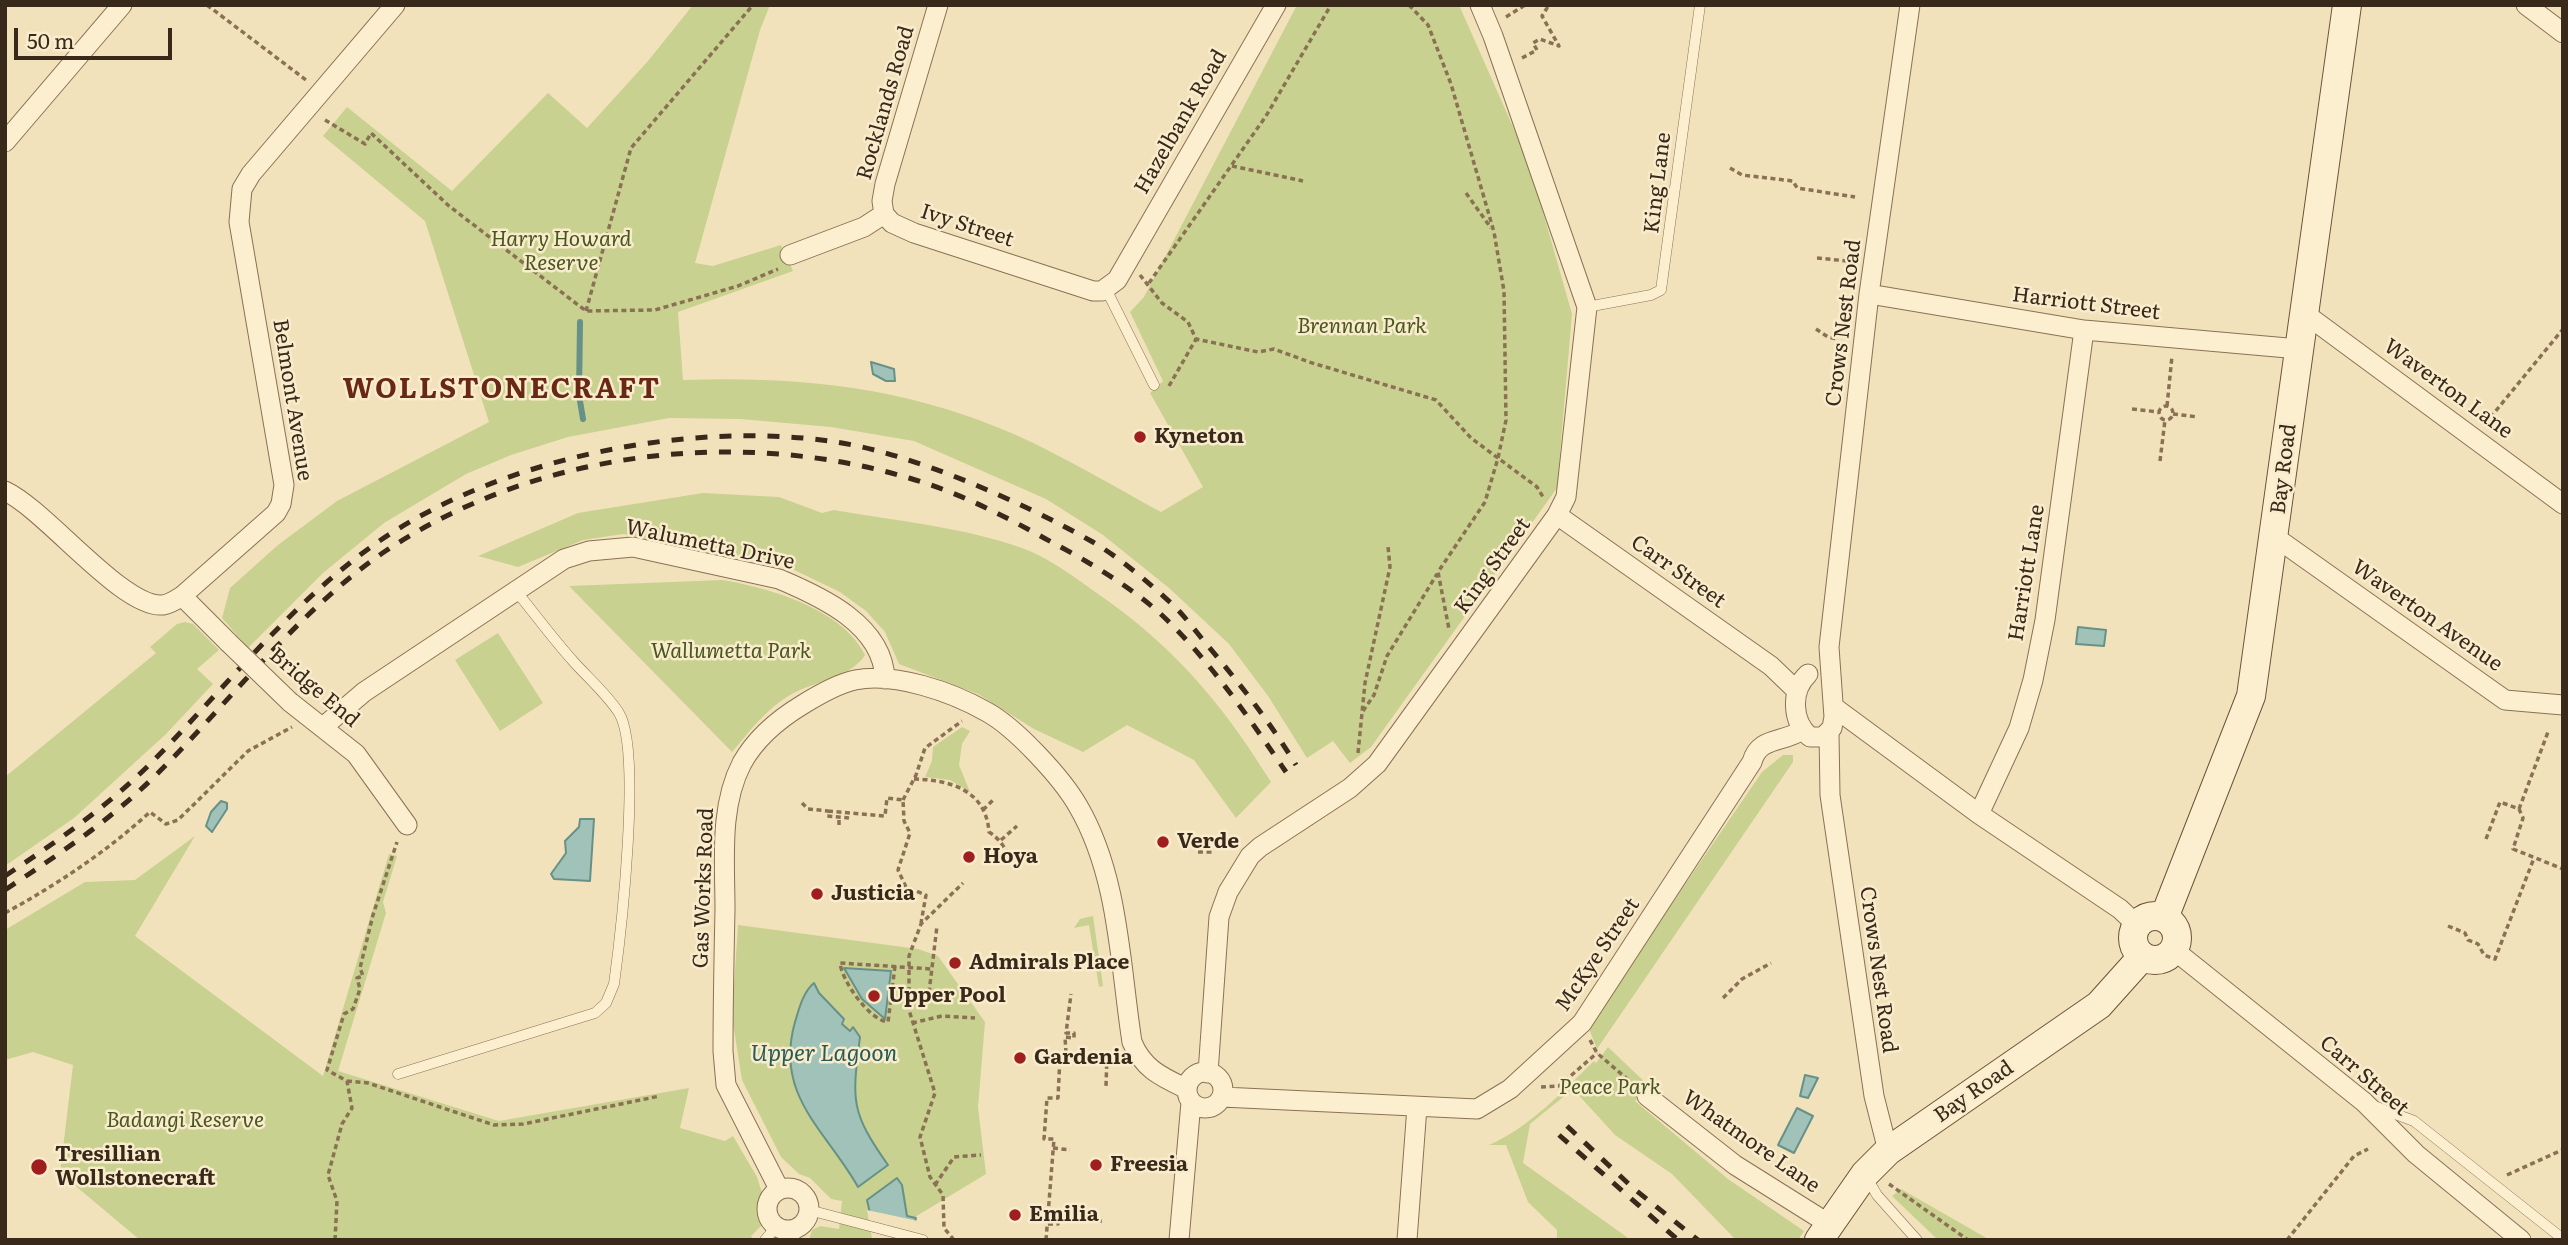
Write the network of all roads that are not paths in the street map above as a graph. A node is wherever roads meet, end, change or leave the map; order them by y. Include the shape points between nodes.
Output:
1 (122, 5) edge
2 (395, 5) edge
3 (938, 5) edge
4 (1276, 5) edge
5 (1479, 5) edge
6 (1700, 5) edge
7 (1910, 5) edge
8 (2347, 5) edge
9 (2526, 5) edge
10 (2563, 33) edge
11 (5, 142) edge
12 (884, 214) junction
13 (786, 261) road end
14 (1106, 289) junction
15 (1869, 294) junction
16 (1587, 307) junction
17 (2305, 313) junction
18 (2084, 330) junction
19 (2299, 349) junction
20 (1154, 385) dead end
21 (5, 491) edge
22 (2563, 504) edge
23 (1557, 515) junction
24 (2275, 537) junction
25 (515, 590) junction
26 (182, 596) junction
27 (1829, 647) junction
28 (1771, 666) junction
29 (1811, 674) junction
30 (885, 679) junction
31 (1832, 685) junction
32 (1797, 691) junction
33 (2563, 705) edge
34 (1835, 708) junction
35 (316, 722) junction
36 (1818, 733) junction
37 (1872, 734) junction
38 (1979, 814) junction
39 (407, 825) road end
40 (2164, 918) junction
41 (2137, 925) junction
42 (2174, 950) junction
43 (2142, 957) junction
44 (1208, 1073) junction
45 (398, 1074) dead end
46 (1189, 1095) junction
47 (1647, 1096) road end
48 (1222, 1097) junction
49 (2364, 1102) junction
50 (1417, 1107) junction
51 (1888, 1151) junction
52 (1875, 1179) junction
53 (779, 1189) junction
54 (809, 1210) junction
55 (1824, 1232) edge
56 (781, 1234) edge
57 (919, 1238) edge
58 (2563, 1239) edge
59 (1179, 1240) edge
60 (1407, 1240) edge
61 (1917, 1240) edge
62 (2521, 1240) edge

1 - 11 street
2 - 26 street, Belmont Avenue via 242,189 238,206 284,485 281,504 268,523
3 - 12 street, Rocklands Road via 885,184
4 - 14 street, Hazelbank Road via 1117,279
5 - 16 street, King Street
6 - 16 lane, King Lane via 1661,290
7 - 15 street, Crows Nest Road
8 - 17 street, Bay Road
9 - 10 street
12 - 13 street
12 - 14 street, Ivy Street via 914,233 1093,291
14 - 20 lane
15 - 18 street, Harriott Street
15 - 27 street, Crows Nest Road
16 - 23 street, King Street via 1566,496
17 - 19 street, Bay Road
17 - 22 street, Waverton Lane
18 - 19 street, Harriott Street
18 - 38 street, Harriott Lane via 2035,668 2019,728
19 - 24 street, Bay Road
21 - 26 street via 134,596 162,605
23 - 28 street, Carr Street
23 - 44 street, King Street via 1365,776 1260,847 1242,867 1219,917
24 - 33 street, Waverton Avenue via 2505,700
24 - 40 street, Bay Road via 2251,696
25 - 30 street, Walumetta Drive via 564,559 613,547 633,547 779,579 828,602 854,621 876,646
25 - 35 street, Walumetta Drive
25 - 45 lane via 607,697 620,715 627,738 627,828 614,984 606,1003 594,1013
26 - 35 street, Bridge End, bridge
27 - 29 street, Crows Nest Road
27 - 31 street, Crows Nest Road
28 - 29 street, Carr Street
28 - 32 street, Carr Street
29 - 31 street
29 - 32 street
30 - 46 street, Gas Works Road via 946,695 989,713 1057,776 1078,806 1107,878 1136,1054 1156,1075
30 - 53 street, Gas Works Road via 855,680 785,715 742,763 726,816 726,1085
31 - 34 street
32 - 36 street via 1797,718
34 - 36 street
34 - 37 street
35 - 39 street, Bridge End via 356,754
36 - 37 street
36 - 50 street, McKye Street via 1765,744 1755,752 1582,1023 1510,1089 1477,1109
36 - 51 street, Crows Nest Road via 1874,1096
37 - 38 street
38 - 41 street
40 - 41 street via 2150,916
40 - 42 street via 2175,929
41 - 43 street via 2132,939
42 - 43 street via 2163,959
42 - 49 street, Carr Street
43 - 51 street, Bay Road via 2099,1005
44 - 46 street via 1197,1074
44 - 48 street via 1221,1082
46 - 48 street via 1208,1109
46 - 59 street
47 - 55 street, Whatmore Lane
48 - 50 street, McKye Street
49 - 58 lane via 2414,1121
49 - 62 street, Carr Street via 2416,1154
50 - 60 street
51 - 52 street, Bay Road
52 - 55 street, Bay Road
52 - 61 lane via 1877,1195
53 - 54 street via 791,1188 802,1194
53 - 56 street via 767,1204 768,1217
54 - 56 street via 805,1221
54 - 57 lane

